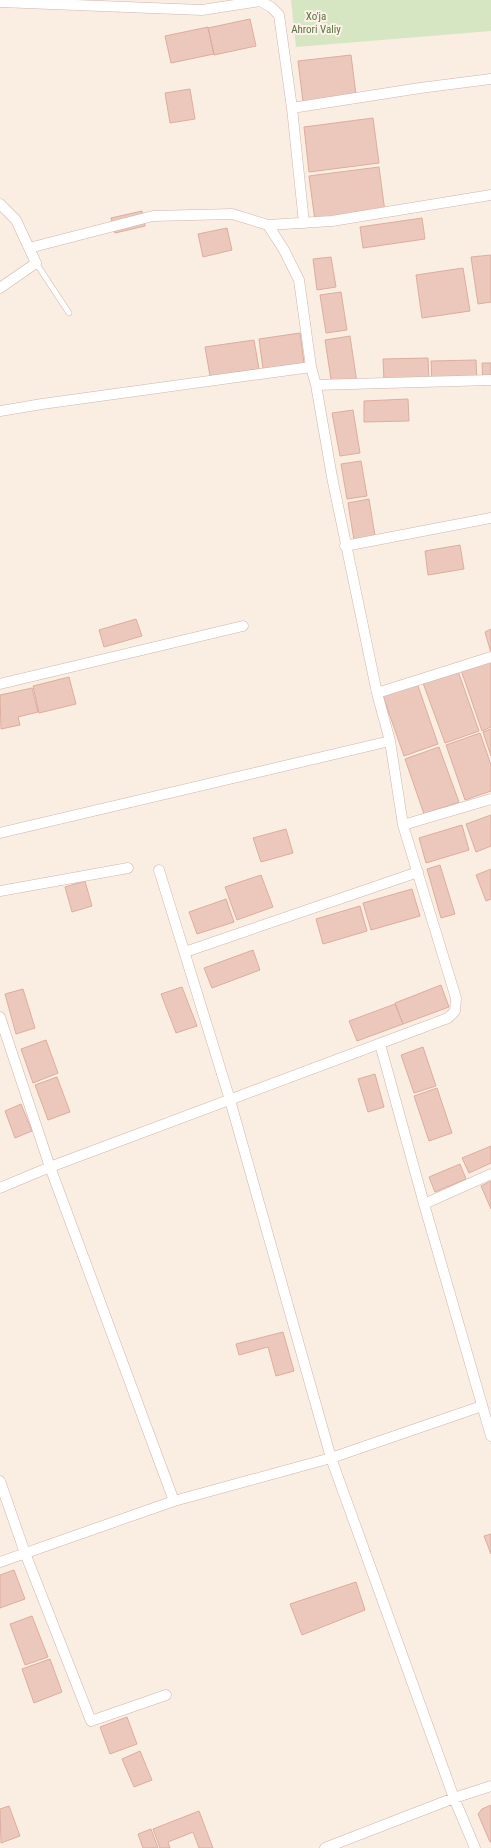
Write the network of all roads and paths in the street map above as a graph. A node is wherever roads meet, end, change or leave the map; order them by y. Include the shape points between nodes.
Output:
1 (0, 2) edge
2 (491, 79) edge
3 (292, 108) junction
4 (491, 195) edge
5 (0, 204) edge
6 (304, 223) junction
7 (268, 225) junction
8 (29, 248) junction
9 (36, 264) junction
10 (0, 288) edge
11 (68, 314) dead end
12 (311, 367) junction
13 (491, 380) edge
14 (316, 385) junction
15 (0, 412) edge
16 (491, 518) edge
17 (346, 546) junction
18 (243, 626) dead end
19 (491, 657) edge
20 (0, 684) edge
21 (377, 693) junction
22 (390, 741) junction
23 (491, 799) edge
24 (403, 825) junction
25 (0, 833) edge
26 (128, 868) dead end
27 (159, 870) dead end
28 (418, 872) junction
29 (0, 891) edge
30 (185, 952) junction
31 (0, 1017) edge
32 (380, 1044) junction
33 (230, 1100) junction
34 (50, 1167) junction
35 (491, 1174) edge
36 (0, 1188) edge
37 (424, 1204) junction
38 (482, 1406) junction
39 (491, 1436) edge
40 (331, 1458) junction
41 (0, 1481) edge
42 (174, 1501) junction
43 (25, 1552) junction
44 (0, 1562) edge
45 (166, 1695) dead end
46 (491, 1786) edge
47 (454, 1798) junction
48 (325, 1848) edge
49 (475, 1848) edge

1 - 3 street via 202,10 260,1 279,15
2 - 3 street
3 - 6 street
4 - 6 street via 332,221
5 - 8 street via 16,220
6 - 7 street
7 - 8 street via 232,214 153,216
7 - 12 street via 299,280
8 - 9 street
9 - 10 street
9 - 11 lane
12 - 14 street
12 - 15 street
13 - 14 street
14 - 17 street
16 - 17 street
17 - 21 street
18 - 20 street
19 - 21 street
21 - 22 street
22 - 24 street
22 - 25 street
23 - 24 street
24 - 28 street
26 - 29 street
27 - 30 street
28 - 30 street
28 - 32 street via 456,998 456,1011 448,1018
30 - 33 street
31 - 34 street
32 - 33 street
32 - 37 street
33 - 34 street
33 - 40 street
34 - 36 street
34 - 42 street
35 - 37 street
37 - 38 street
38 - 39 street
38 - 40 street
40 - 42 street
40 - 47 street
41 - 43 street
42 - 43 street
43 - 44 street
43 - 45 street via 90,1721
46 - 47 street
47 - 48 street
47 - 49 street

